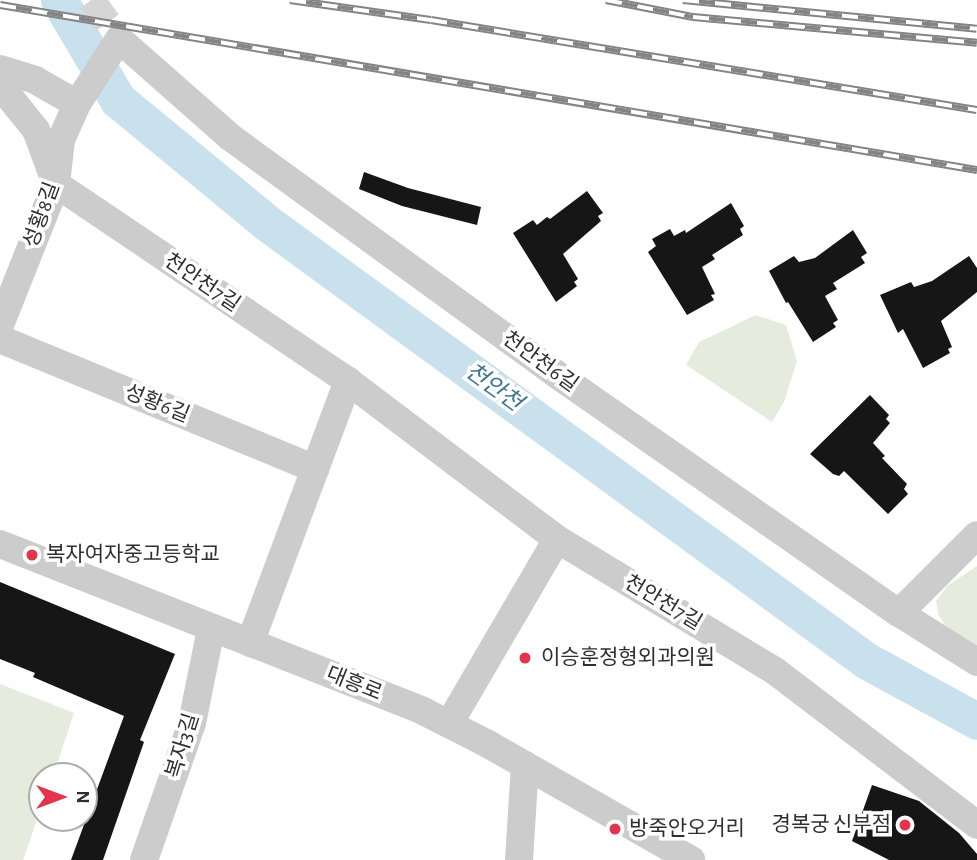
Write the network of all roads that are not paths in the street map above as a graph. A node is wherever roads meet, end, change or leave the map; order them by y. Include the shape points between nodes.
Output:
1 (117, 44) joint
2 (0, 69) edge
3 (0, 85) edge
4 (79, 101) junction
5 (56, 184) junction
6 (0, 326) edge
7 (0, 339) edge
8 (348, 381) junction
9 (315, 469) junction
10 (977, 535) edge
11 (557, 539) junction
12 (0, 544) edge
13 (900, 613) junction
14 (211, 629) junction
15 (250, 643) junction
16 (977, 662) edge
17 (449, 724) junction
18 (525, 765) junction
19 (977, 825) edge
20 (144, 860) edge
21 (519, 860) edge
22 (691, 860) edge

1 - 4 street, 성황8길
1 - 13 street, 천안천6길 via 230,137 556,374
2 - 4 street
3 - 5 street via 36,130
4 - 5 street, 성황8길 via 61,140
5 - 6 street, 성황8길
5 - 8 street, 천안천7길
7 - 9 street, 성황6길
8 - 9 street
8 - 11 street, 천안천7길
9 - 15 street
10 - 13 street
11 - 17 street
11 - 19 street, 천안천7길 via 775,671
12 - 14 street, 대흥로
13 - 16 street, 천안천6길
14 - 15 street, 대흥로
14 - 20 street, 복자3길 via 192,723
15 - 17 street, 대흥로
17 - 18 street, 대흥로
18 - 21 street
18 - 22 street, 대흥로

